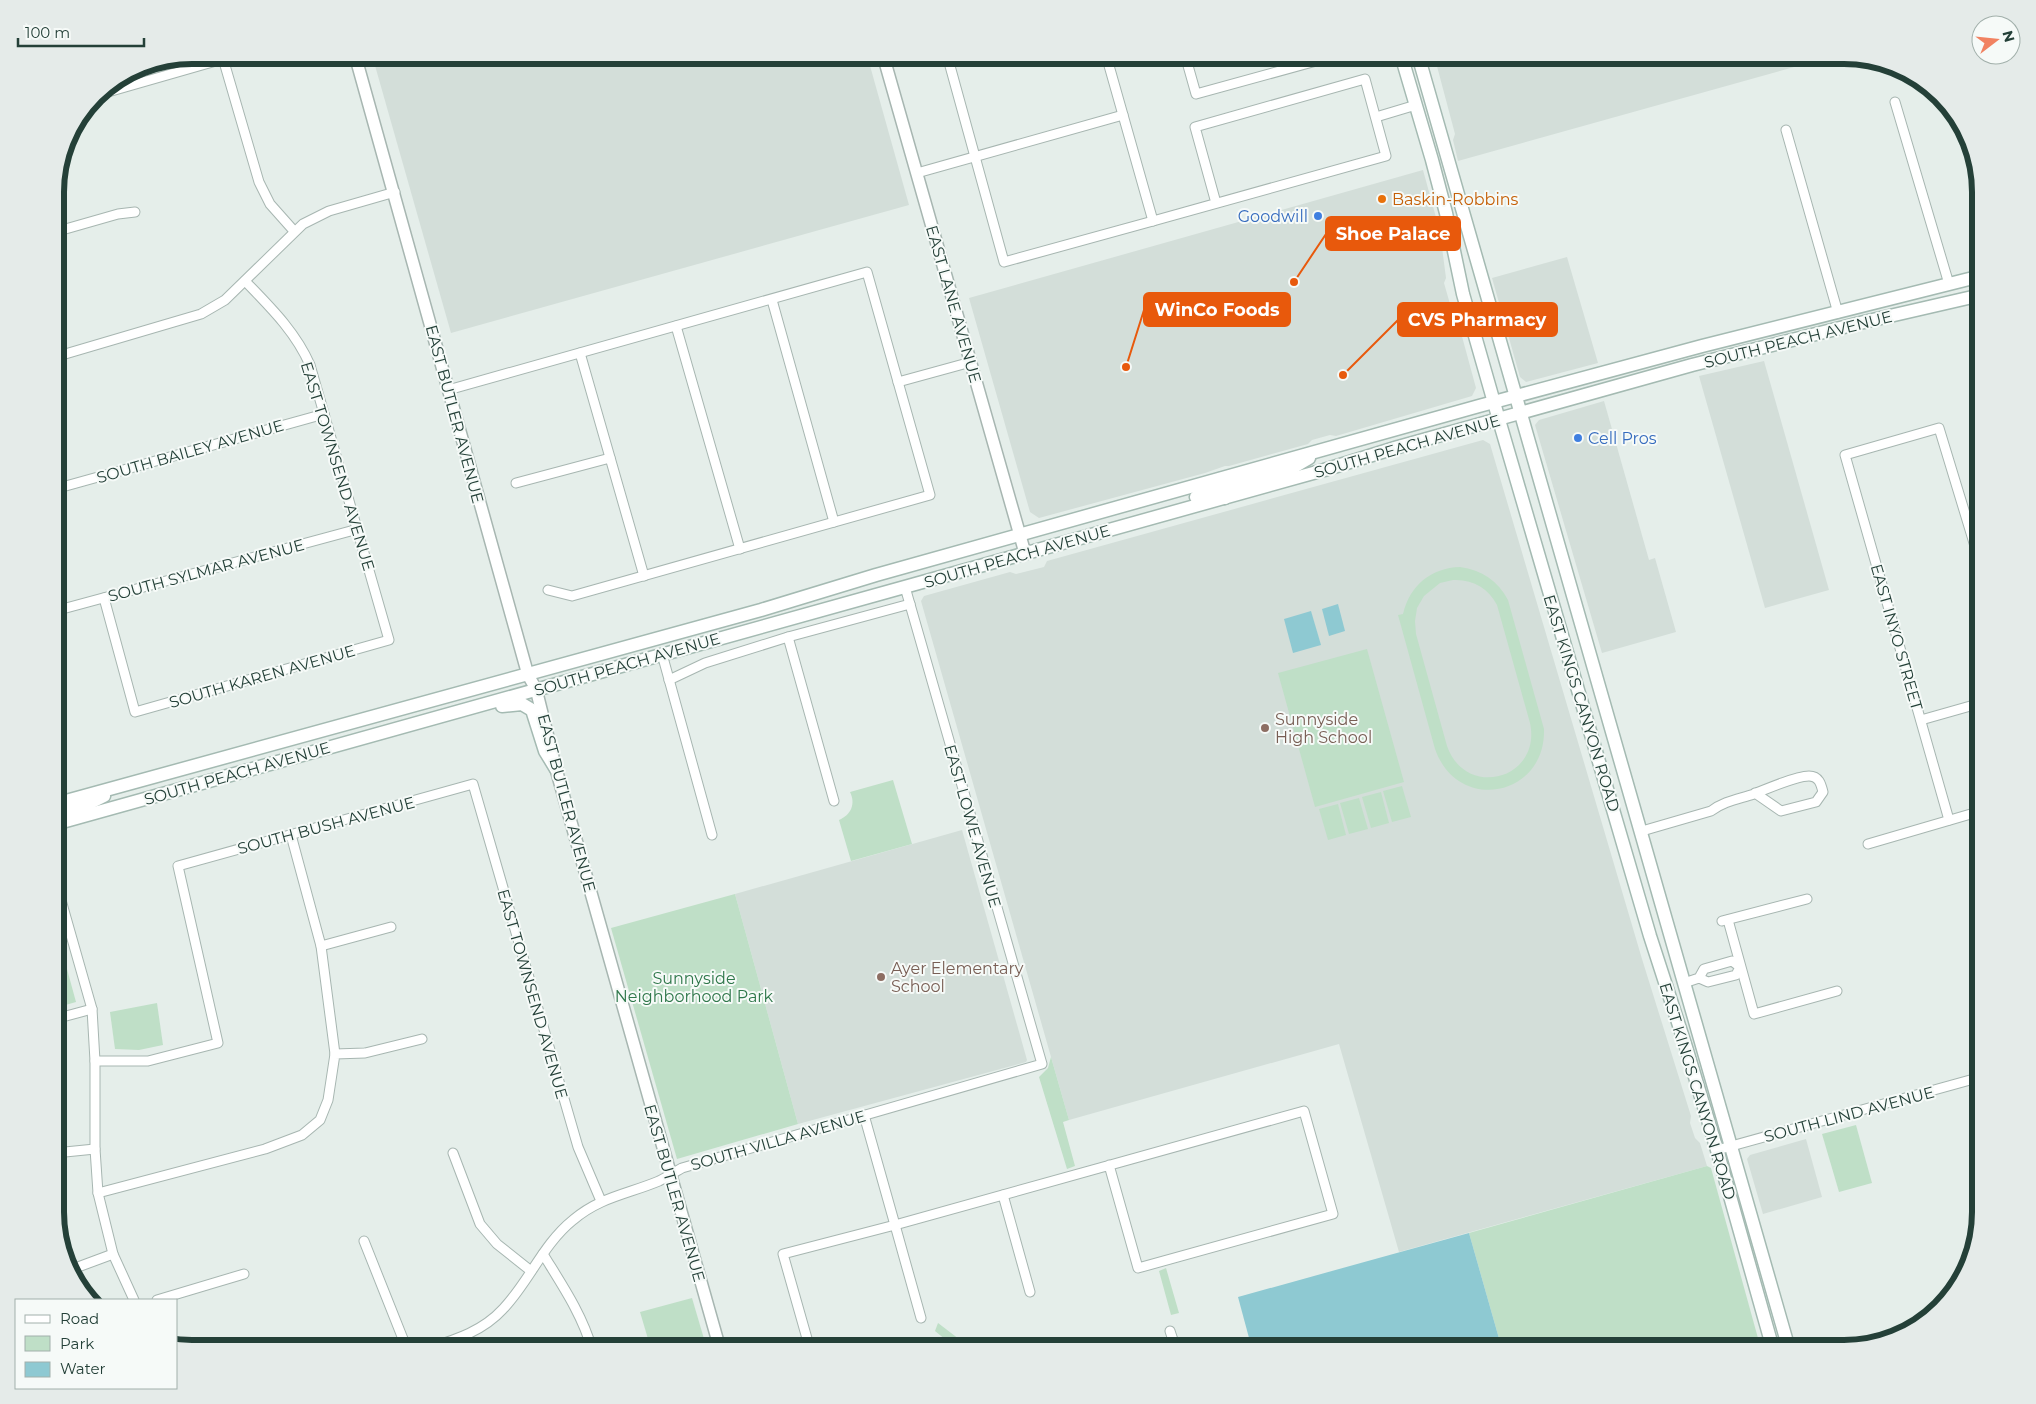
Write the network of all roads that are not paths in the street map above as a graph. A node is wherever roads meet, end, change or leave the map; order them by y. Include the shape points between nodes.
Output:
1 (199, 64) edge
2 (224, 64) edge
3 (358, 64) edge
4 (886, 64) edge
5 (949, 64) edge
6 (1109, 64) edge
7 (1188, 64) edge
8 (1305, 64) edge
9 (1404, 64) edge
10 (1421, 64) edge
11 (114, 90) edge
12 (1895, 102) dead end
13 (1416, 105) junction
14 (1123, 115) junction
15 (1376, 117) junction
16 (1786, 130) dead end
17 (975, 157) junction
18 (917, 173) junction
19 (395, 192) junction
20 (1216, 203) junction
21 (135, 212) dead end
22 (1153, 221) junction
23 (64, 229) edge
24 (294, 231) junction
25 (1972, 278) edge
26 (245, 281) junction
27 (1949, 284) junction
28 (1972, 298) edge
29 (772, 300) junction
30 (1838, 313) junction
31 (1868, 321) junction
32 (676, 326) junction
33 (1758, 333) junction
34 (1747, 351) junction
35 (580, 353) junction
36 (64, 354) edge
37 (971, 362) junction
38 (1692, 365) junction
39 (898, 382) junction
40 (448, 390) junction
41 (1515, 396) junction
42 (1494, 402) junction
43 (324, 414) junction
44 (1520, 414) junction
45 (1499, 420) junction
46 (1324, 449) junction
47 (610, 458) junction
48 (1220, 479) junction
49 (516, 483) dead end
50 (64, 486) edge
51 (1225, 498) junction
52 (834, 522) junction
53 (1120, 527) junction
54 (1970, 527) joint
55 (358, 529) junction
56 (1020, 534) junction
57 (1972, 534) edge
58 (740, 549) junction
59 (959, 553) junction
60 (1025, 553) junction
61 (644, 576) junction
62 (905, 587) junction
63 (548, 590) dead end
64 (104, 598) junction
65 (910, 604) junction
66 (64, 609) edge
67 (788, 637) junction
68 (390, 640) joint
69 (662, 654) junction
70 (528, 675) junction
71 (669, 680) junction
72 (536, 689) junction
73 (1972, 706) edge
74 (462, 710) junction
75 (1921, 720) junction
76 (556, 768) junction
77 (165, 774) junction
78 (473, 784) joint
79 (1755, 794) junction
80 (834, 801) dead end
81 (64, 802) edge
82 (64, 813) edge
83 (1972, 813) edge
84 (1948, 820) junction
85 (64, 821) edge
86 (1642, 831) junction
87 (291, 835) junction
88 (712, 835) dead end
89 (1868, 844) dead end
90 (1807, 899) dead end
91 (64, 918) edge
92 (390, 927) dead end
93 (321, 946) junction
94 (1740, 966) junction
95 (1699, 978) junction
96 (1684, 983) junction
97 (1837, 991) dead end
98 (92, 1009) junction
99 (64, 1017) edge
100 (422, 1039) dead end
101 (335, 1054) junction
102 (94, 1061) junction
103 (1042, 1064) joint
104 (1972, 1079) edge
105 (864, 1115) junction
106 (1732, 1146) junction
107 (95, 1149) junction
108 (1717, 1150) junction
109 (64, 1152) edge
110 (453, 1152) dead end
111 (1109, 1165) junction
112 (670, 1175) junction
113 (98, 1193) junction
114 (1003, 1195) junction
115 (601, 1201) junction
116 (895, 1225) junction
117 (364, 1241) dead end
118 (113, 1254) junction
119 (543, 1254) junction
120 (77, 1268) edge
121 (531, 1271) junction
122 (244, 1274) dead end
123 (1030, 1292) dead end
124 (134, 1299) edge
125 (159, 1299) edge
126 (921, 1318) dead end
127 (1170, 1331) dead end
128 (403, 1340) edge
129 (460, 1340) edge
130 (589, 1340) edge
131 (717, 1340) edge
132 (807, 1340) edge
133 (1173, 1340) edge
134 (1770, 1340) edge
135 (1786, 1340) edge

1 - 11 street
2 - 24 street via 256,176 270,204
3 - 19 street, EAST BUTLER AVENUE
4 - 18 street, EAST LANE AVENUE
5 - 17 street
6 - 14 street
7 - 8 street via 1196,94
9 - 13 main road, EAST KINGS CANYON ROAD
10 - 41 main road, EAST KINGS CANYON ROAD
12 - 27 street
13 - 15 street
13 - 42 main road, EAST KINGS CANYON ROAD
14 - 17 street
14 - 22 street
15 - 20 street via 1386,156
15 - 20 street via 1365,79 1195,127
16 - 30 street
17 - 18 street
17 - 22 street via 1004,262
18 - 37 street, EAST LANE AVENUE
19 - 24 street via 329,211
19 - 40 street, EAST BUTLER AVENUE
20 - 22 street
21 - 23 street
24 - 26 street
25 - 27 main road, SOUTH PEACH AVENUE
26 - 36 street via 219,305 201,314
26 - 43 street, EAST TOWNSEND AVENUE via 277,313 296,338 310,365
27 - 30 main road, SOUTH PEACH AVENUE
27 - 31 main road via 1940,295 1902,306
28 - 31 main road, SOUTH PEACH AVENUE
29 - 32 street
29 - 39 street via 867,272
29 - 52 street
30 - 33 main road, SOUTH PEACH AVENUE
30 - 34 main road via 1832,321 1781,335
31 - 34 main road, SOUTH PEACH AVENUE
32 - 35 street
32 - 58 street
33 - 38 main road via 1744,344 1699,357
33 - 41 main road, SOUTH PEACH AVENUE
34 - 38 main road, SOUTH PEACH AVENUE
35 - 40 street
35 - 47 street
37 - 39 street
37 - 56 street, EAST LANE AVENUE
38 - 44 main road, SOUTH PEACH AVENUE
39 - 52 street via 930,495
40 - 70 street, EAST BUTLER AVENUE
41 - 42 main road, SOUTH PEACH AVENUE
41 - 44 main road, EAST KINGS CANYON ROAD
42 - 45 main road, EAST KINGS CANYON ROAD
42 - 46 main road, SOUTH PEACH AVENUE
43 - 50 street, SOUTH BAILEY AVENUE
43 - 55 street, EAST TOWNSEND AVENUE
44 - 45 main road, SOUTH PEACH AVENUE
44 - 86 main road, EAST KINGS CANYON ROAD
45 - 51 main road, SOUTH PEACH AVENUE
45 - 108 main road, EAST KINGS CANYON ROAD via 1650,936
46 - 48 main road, SOUTH PEACH AVENUE
46 - 51 main road via 1292,468 1233,485 1226,489
47 - 49 street
47 - 61 street
48 - 53 main road via 1219,487 1214,491 1149,511
48 - 56 main road, SOUTH PEACH AVENUE
51 - 53 main road, SOUTH PEACH AVENUE
52 - 58 street
53 - 60 main road, SOUTH PEACH AVENUE
54 - 57 street
54 - 75 street, EAST INYO STREET via 1938,428 1845,455
55 - 64 street, SOUTH SYLMAR AVENUE
55 - 68 street, EAST TOWNSEND AVENUE
56 - 59 main road, SOUTH PEACH AVENUE
56 - 60 street, EAST LANE AVENUE
58 - 61 street
59 - 62 main road via 956,559 911,573 905,579
59 - 70 main road, SOUTH PEACH AVENUE
60 - 62 main road, SOUTH PEACH AVENUE
61 - 63 street via 572,596
62 - 65 street, EAST LOWE AVENUE
62 - 69 main road, SOUTH PEACH AVENUE
64 - 66 street, SOUTH SYLMAR AVENUE
64 - 68 street, SOUTH KAREN AVENUE via 135,712
65 - 67 street, SOUTH PEACH AVENUE
65 - 103 street, EAST LOWE AVENUE
67 - 71 street, SOUTH PEACH AVENUE via 705,662
67 - 80 street
69 - 71 street
69 - 72 main road, SOUTH PEACH AVENUE
70 - 72 street, EAST BUTLER AVENUE
70 - 77 main road, SOUTH PEACH AVENUE
71 - 88 street
72 - 74 main road, SOUTH PEACH AVENUE
72 - 76 street, EAST BUTLER AVENUE
73 - 75 street
74 - 76 main road via 473,712 514,703 528,706 545,751
74 - 85 main road, SOUTH PEACH AVENUE
75 - 84 street, EAST INYO STREET
76 - 112 street, EAST BUTLER AVENUE
77 - 81 main road, SOUTH PEACH AVENUE
77 - 82 main road
78 - 87 street, SOUTH BUSH AVENUE
78 - 115 street, EAST TOWNSEND AVENUE via 578,1147
79 - 79 street via 1809,776 1817,778 1823,792 1816,802 1781,811
79 - 86 street
83 - 84 street
84 - 89 street
86 - 96 main road, EAST KINGS CANYON ROAD
87 - 93 street
87 - 102 street, SOUTH BUSH AVENUE via 178,866 218,1043 148,1061
90 - 94 street via 1725,921
91 - 98 street
92 - 93 street
93 - 101 street
94 - 95 street via 1736,975 1708,982
94 - 95 street via 1732,961 1704,969
94 - 97 street via 1754,1014
95 - 96 street
96 - 106 main road, EAST KINGS CANYON ROAD
98 - 99 street
98 - 102 street
100 - 101 street via 365,1053
101 - 113 street via 328,1100 320,1120 302,1135 265,1149
102 - 107 street
103 - 105 street, SOUTH VILLA AVENUE
104 - 106 street, SOUTH LIND AVENUE
105 - 112 street, SOUTH VILLA AVENUE via 682,1168
105 - 116 street
106 - 108 street, SOUTH LIND AVENUE
106 - 135 main road, EAST KINGS CANYON ROAD
107 - 109 street
107 - 113 street
108 - 134 main road, EAST KINGS CANYON ROAD
110 - 121 street via 480,1224 497,1244
111 - 111 street via 1304,1111 1333,1214 1138,1268
111 - 114 street
112 - 115 street, SOUTH VILLA AVENUE
112 - 131 street, EAST BUTLER AVENUE
113 - 118 street
114 - 116 street
114 - 123 street
115 - 119 street, SOUTH VILLA AVENUE via 567,1225
116 - 126 street
116 - 132 street via 783,1254
117 - 128 street
118 - 120 street
118 - 124 street
119 - 121 street, SOUTH VILLA AVENUE
119 - 130 street via 584,1322
121 - 129 street, SOUTH VILLA AVENUE via 502,1311
122 - 125 street
127 - 133 street

